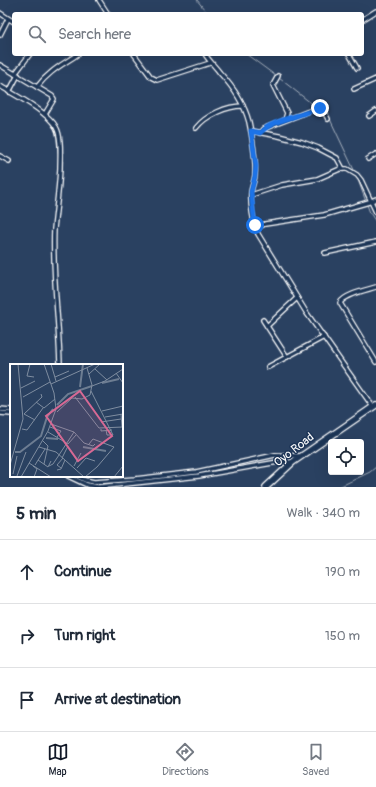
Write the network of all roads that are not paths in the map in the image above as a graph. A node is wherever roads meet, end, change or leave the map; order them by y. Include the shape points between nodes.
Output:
1 (100, 0) edge
2 (376, 10) edge
3 (107, 12) edge
4 (0, 13) edge
5 (8, 18) junction
6 (364, 19) edge
7 (12, 21) edge
8 (0, 35) edge
9 (29, 56) edge
10 (75, 56) edge
11 (135, 56) edge
12 (206, 56) edge
13 (350, 56) edge
14 (210, 63) junction
15 (0, 65) edge
16 (357, 68) dead end
17 (17, 75) junction
18 (278, 76) dead end
19 (376, 79) edge
20 (0, 86) edge
21 (37, 87) junction
22 (354, 89) dead end
23 (9, 92) junction
24 (243, 106) junction
25 (376, 111) edge
26 (45, 114) junction
27 (368, 116) dead end
28 (328, 119) dead end
29 (285, 120) junction
30 (196, 128) dead end
31 (251, 131) junction
32 (260, 133) junction
33 (376, 154) edge
34 (0, 156) edge
35 (368, 159) dead end
36 (9, 161) dead end
37 (343, 169) junction
38 (251, 195) junction
39 (376, 199) edge
40 (368, 203) junction
41 (376, 212) edge
42 (256, 228) junction
43 (376, 242) edge
44 (325, 253) dead end
45 (376, 287) edge
46 (297, 298) junction
47 (263, 320) dead end
48 (267, 326) junction
49 (324, 337) junction
50 (287, 357) junction
51 (376, 362) edge
52 (60, 364) edge
53 (268, 367) dead end
54 (375, 406) edge
55 (0, 408) edge
56 (10, 410) edge
57 (0, 413) edge
58 (10, 414) edge
59 (302, 456) junction
60 (293, 462) junction
61 (70, 477) edge
62 (79, 477) edge
63 (98, 487) edge
64 (98, 487) edge
65 (266, 487) edge

1 - 3 street
2 - 6 street
4 - 5 street
5 - 7 street
5 - 8 street
9 - 17 street
10 - 21 street via 52,70
11 - 14 street via 150,77 156,80
12 - 14 street
13 - 16 street
14 - 24 street via 237,93
15 - 17 street
17 - 21 street
17 - 23 street
18 - 29 street via 273,85 287,113
19 - 22 street
20 - 23 street
21 - 26 street via 54,98
23 - 26 street
24 - 30 street via 225,109 207,118
24 - 31 street
25 - 27 street
26 - 52 street via 56,127 60,143 54,229 54,277
28 - 29 street via 320,108
29 - 32 street via 263,129
31 - 32 street
31 - 38 street via 256,166
32 - 37 street via 318,148 337,158
33 - 35 street
34 - 36 street
37 - 38 street via 317,179 282,185
37 - 40 street via 357,175 361,180
38 - 42 street
39 - 40 street
40 - 41 street
40 - 42 street via 324,215 265,224
42 - 46 street
43 - 44 street
45 - 51 street via 348,296 340,303
46 - 48 street
46 - 49 street
47 - 48 street
48 - 50 street
49 - 50 street
49 - 54 street
50 - 53 street
54 - 59 highway, Oyo Road
55 - 56 street
57 - 58 street
59 - 60 highway, Oyo Road
59 - 62 street via 275,455 196,472 94,482
60 - 64 street
60 - 65 highway, Oyo Road
61 - 63 street

